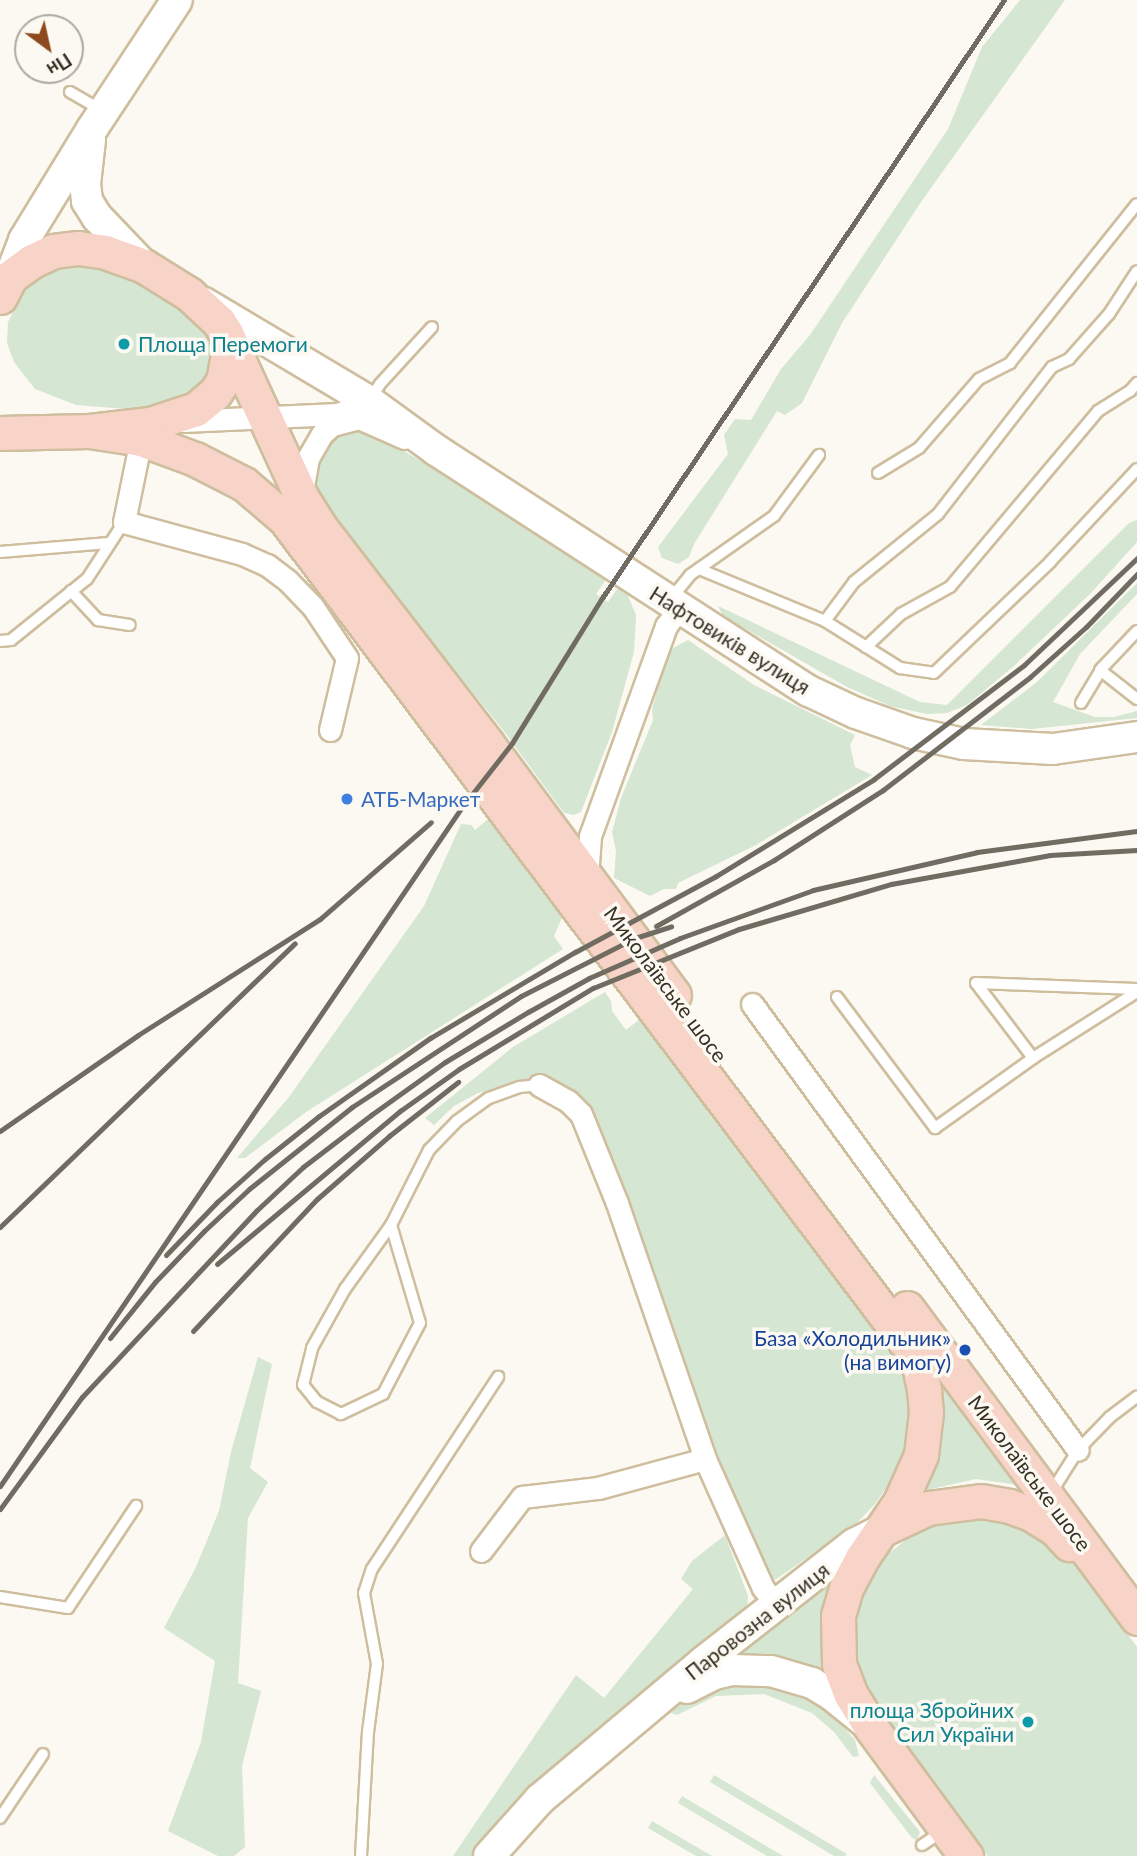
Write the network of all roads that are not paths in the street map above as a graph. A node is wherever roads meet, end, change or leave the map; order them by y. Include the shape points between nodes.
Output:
1 (177, 0) edge
2 (70, 92) dead end
3 (98, 121) junction
4 (1137, 204) edge
5 (144, 266) junction
6 (1137, 271) edge
7 (5, 287) edge
8 (189, 294) junction
9 (432, 327) dead end
10 (226, 333) junction
11 (1137, 383) edge
12 (365, 411) junction
13 (267, 416) junction
14 (5, 424) edge
15 (145, 431) junction
16 (819, 455) dead end
17 (1137, 469) edge
18 (878, 473) dead end
19 (302, 498) junction
20 (124, 522) junction
21 (109, 543) junction
22 (0, 552) edge
23 (699, 569) junction
24 (71, 592) junction
25 (674, 606) junction
26 (825, 621) junction
27 (130, 625) dead end
28 (1137, 631) edge
29 (0, 641) edge
30 (866, 647) junction
31 (1100, 670) junction
32 (1137, 699) edge
33 (1081, 703) dead end
34 (330, 730) dead end
35 (1137, 737) edge
36 (587, 878) junction
37 (1137, 990) edge
38 (837, 997) dead end
39 (752, 1004) dead end
40 (1033, 1058) junction
41 (539, 1085) joint
42 (391, 1225) junction
43 (499, 1377) dead end
44 (1137, 1397) edge
45 (1078, 1450) junction
46 (705, 1459) junction
47 (1049, 1497) junction
48 (136, 1506) dead end
49 (883, 1529) junction
50 (481, 1551) dead end
51 (0, 1597) edge
52 (776, 1604) junction
53 (1137, 1620) edge
54 (636, 1720) junction
55 (870, 1726) junction
56 (43, 1754) dead end
57 (0, 1818) edge
58 (361, 1856) edge
59 (489, 1856) edge
60 (965, 1856) edge

1 - 3 main road
2 - 3 lane
3 - 5 main road via 85,163 87,201
3 - 7 main road via 24,240
4 - 18 lane via 1010,362 979,379 919,448
5 - 7 main road, Миколаївське шосе via 105,252 53,251 32,261
5 - 8 main road, Миколаївське шосе
6 - 26 lane via 1109,314 1069,359 1052,367 939,514 854,582
8 - 10 main road, Миколаївське шосе
8 - 12 main road, Нафтовиків вулиця
9 - 12 lane via 380,384
10 - 13 main road, Миколаївське шосе
10 - 15 main road via 228,365 215,393 195,409
11 - 30 lane via 1098,411 950,587 901,614
12 - 13 street
12 - 19 street via 321,433 308,458
12 - 25 main road, Нафтовиків вулиця via 436,450
13 - 15 street
13 - 19 main road, Миколаївське шосе
14 - 15 main road, Миколаївське шосе
15 - 20 street
15 - 49 main road, Миколаївське шосе via 229,475 285,519 897,1329 919,1366 926,1412 921,1455
16 - 23 lane via 774,516
17 - 30 lane via 1050,562 934,673 900,668
19 - 36 main road, Миколаївське шосе
20 - 21 lane
20 - 34 street via 243,554 288,581 313,607 348,658
21 - 22 lane
21 - 24 lane via 87,579
23 - 25 lane
23 - 26 lane
24 - 27 lane via 98,620
24 - 29 lane via 11,640
25 - 35 main road, Нафтовиків вулиця via 809,691 913,733 977,745 1053,749
25 - 36 street via 590,836
26 - 30 lane
28 - 31 lane
31 - 32 lane
31 - 33 lane
36 - 47 main road, Миколаївське шосе
37 - 40 lane
37 - 40 lane via 976,983
38 - 40 lane via 935,1128
39 - 45 street
41 - 42 lane via 489,1098 457,1121 429,1150
41 - 46 street via 568,1101 587,1126
42 - 42 lane via 345,1289 312,1349 303,1385 317,1402 341,1413 383,1394 419,1323
43 - 58 lane via 372,1569 364,1594 377,1664
44 - 45 lane
45 - 47 lane
46 - 50 street via 598,1488 522,1497
46 - 52 street via 763,1588
47 - 53 main road, Миколаївське шосе
48 - 51 lane via 68,1608
49 - 52 main road, Паровозна вулиця via 854,1544
49 - 53 main road via 929,1508 981,1502 1009,1506 1055,1530
49 - 55 main road via 846,1588 836,1642 851,1695
52 - 54 main road, Паровозна вулиця
54 - 55 main road, Паровозна вулиця via 715,1674 751,1668 792,1675 812,1684
54 - 59 main road, Паровозна вулиця via 540,1799
55 - 60 main road via 934,1837
56 - 57 lane

